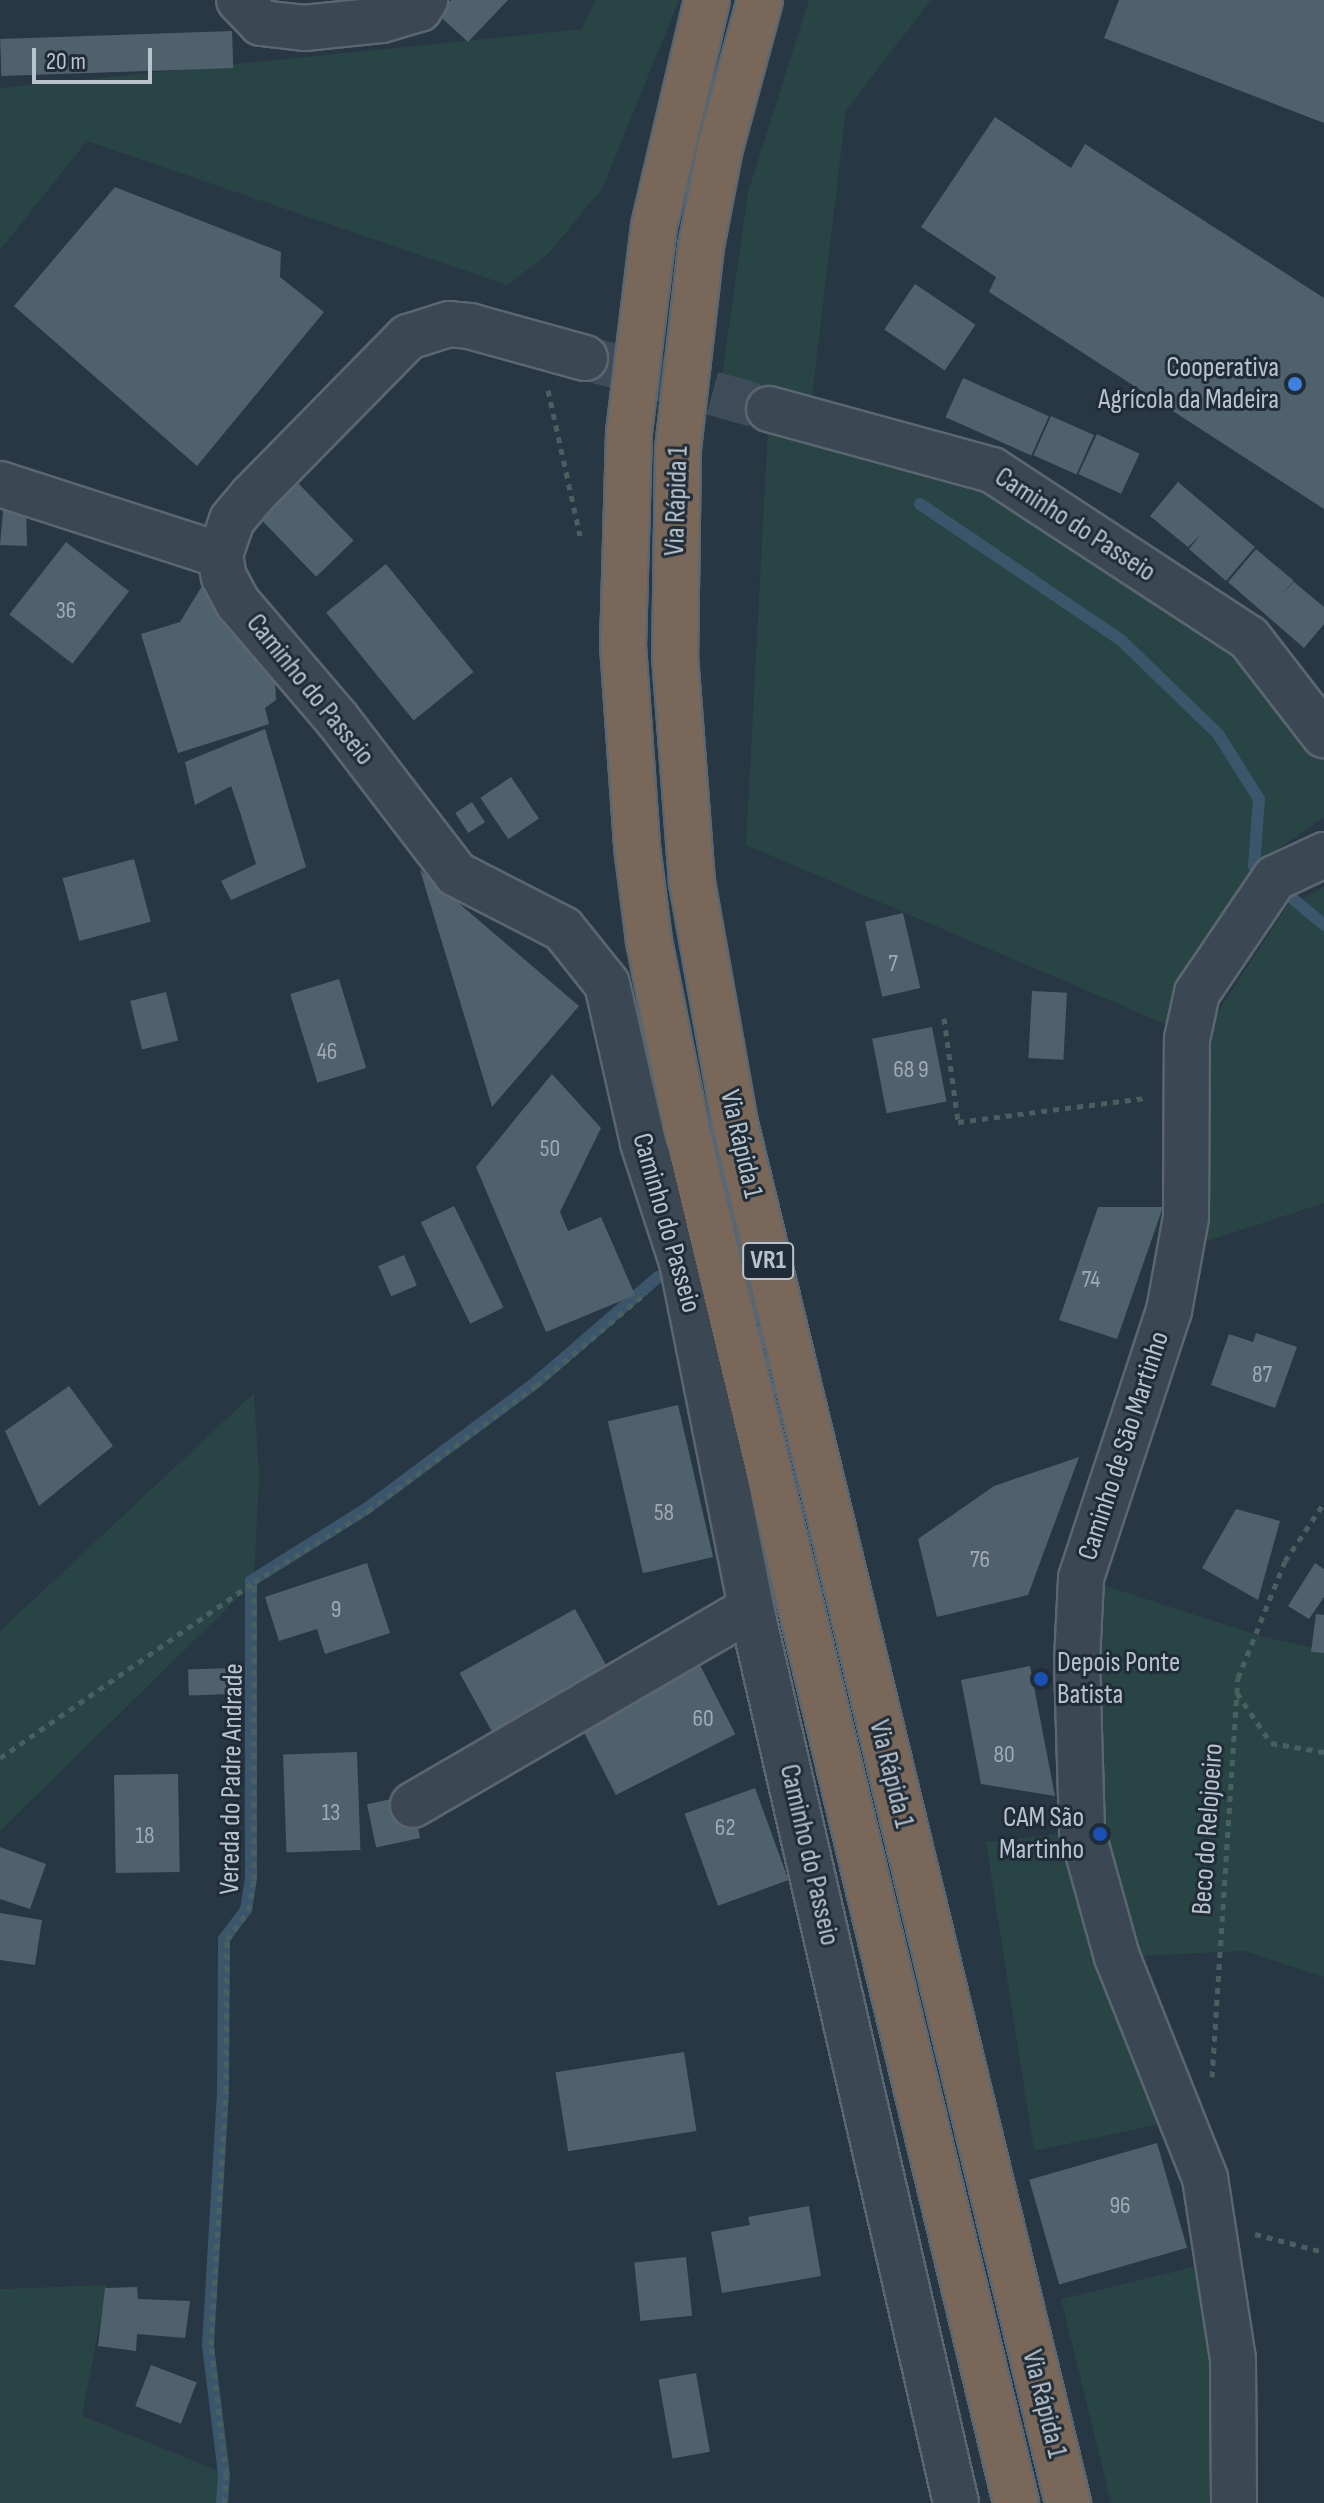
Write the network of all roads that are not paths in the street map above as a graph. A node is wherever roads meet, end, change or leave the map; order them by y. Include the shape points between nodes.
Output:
1 (239, 0) edge
2 (425, 0) edge
3 (707, 0) edge
4 (760, 0) edge
5 (585, 358) tunnel mouth
6 (769, 409) tunnel mouth
7 (0, 484) edge
8 (220, 555) junction
9 (1324, 735) edge
10 (1308, 861) edge
11 (751, 1608) junction
12 (413, 1805) dead end
13 (956, 2503) edge
14 (1016, 2503) edge
15 (1068, 2503) edge
16 (1234, 2503) edge

1 - 2 street via 261,23 304,28 381,20 419,9
3 - 14 highway, Via Rápida 1 / VR1 via 654,226 629,432 623,645 637,847 649,941 686,1127
4 - 15 highway, Via Rápida 1 / VR1 via 704,233 679,435 675,656 692,882 739,1138
5 - 8 street via 470,326 449,324 408,337 252,496 232,520
6 - 9 street, Caminho do Passeio via 992,470 1249,638
7 - 8 street
8 - 11 street, Caminho do Passeio via 238,603 338,720 456,874 563,929 607,984 643,1143 682,1262
10 - 16 street, Caminho de São Martinho via 1275,878 1197,993 1187,1039 1186,1217 1169,1311 1081,1578 1082,1831 1124,1978 1205,2178 1233,2359
11 - 12 street
11 - 13 street, Caminho do Passeio

